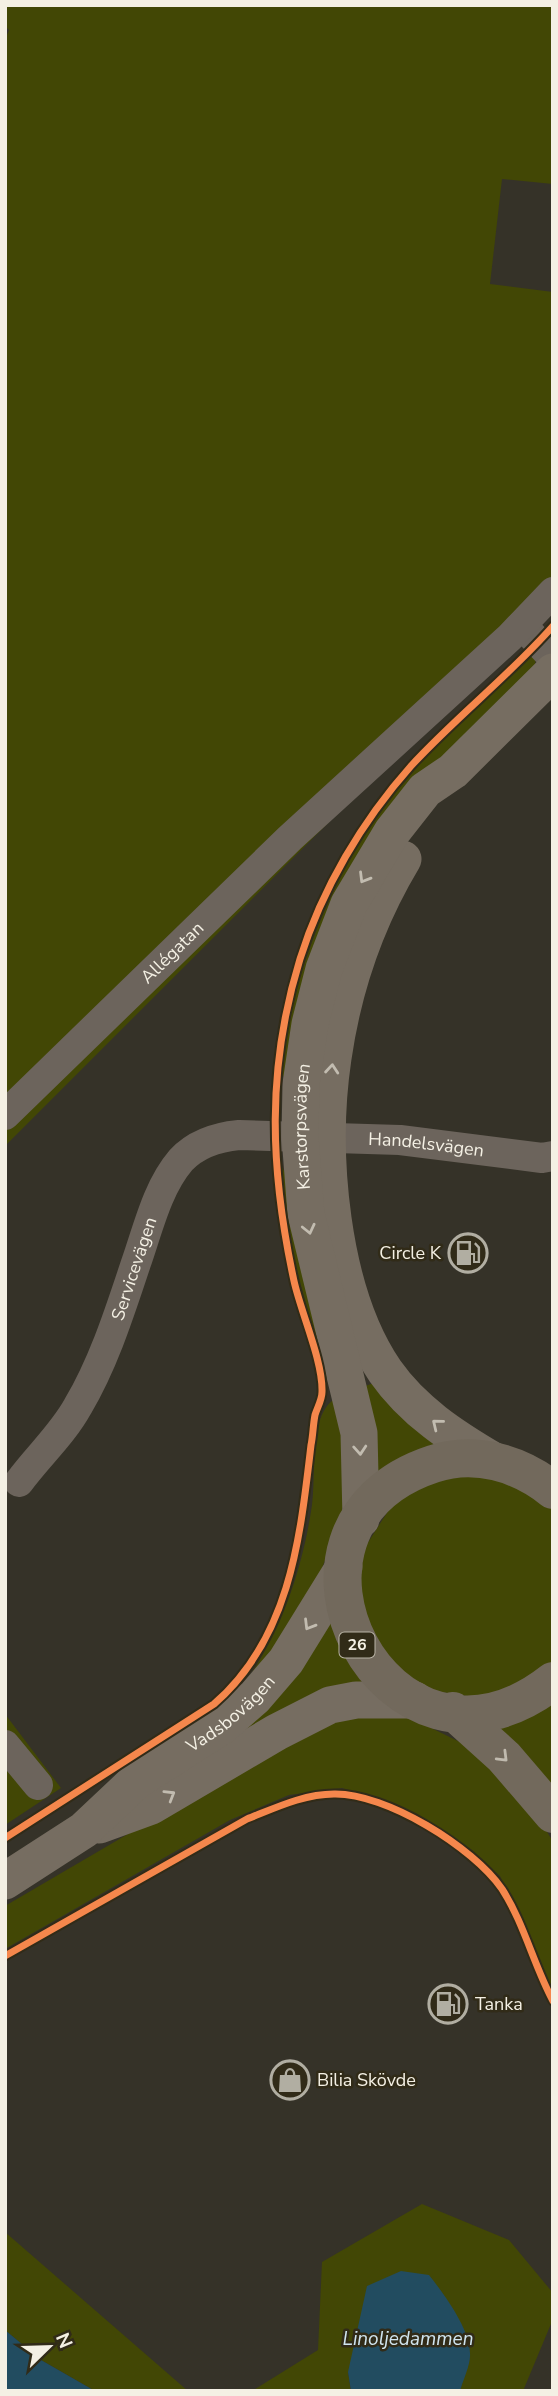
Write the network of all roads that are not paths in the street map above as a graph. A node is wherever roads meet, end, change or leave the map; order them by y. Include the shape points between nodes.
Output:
1 (553, 592) edge
2 (522, 625) junction
3 (553, 658) edge
4 (553, 672) edge
5 (5, 1115) edge
6 (314, 1137) junction
7 (553, 1156) edge
8 (530, 1473) edge
9 (19, 1482) dead end
10 (361, 1519) junction
11 (344, 1567) junction
12 (553, 1681) edge
13 (415, 1700) junction
14 (453, 1712) junction
15 (5, 1745) edge
16 (38, 1785) dead end
17 (553, 1815) edge
18 (85, 1830) junction
19 (5, 1881) edge

1 - 2 street, Allégatan
2 - 3 street
2 - 5 street, Allégatan via 290,838
4 - 6 main road, Karstorpsvägen via 453,771 425,790 392,832 349,904 324,969 310,1024 301,1084
6 - 7 street, Handelsvägen via 400,1140
8 -> 6 main road, Karstorpsvägen via 457,1440 413,1404 385,1371 348,1285
6 - 9 street, Servicevägen via 225,1136 183,1159 154,1210 121,1310 78,1407
6 -> 10 main road, Karstorpsvägen via 306,1214 359,1433
8 - 10 highway, 26 via 456,1459 418,1469 386,1490
10 - 11 highway, 26
11 - 13 highway, 26 via 346,1615 357,1645 376,1671
11 -> 18 main road, Vadsbovägen via 286,1661 255,1698 213,1733 136,1781
12 - 14 highway, 26 via 507,1707
13 - 14 highway, 26
18 -> 13 main road, Vadsbovägen via 151,1806 330,1705
14 -> 17 highway, 26 via 504,1758
15 - 16 street
18 - 19 main road, Vadsbovägen

